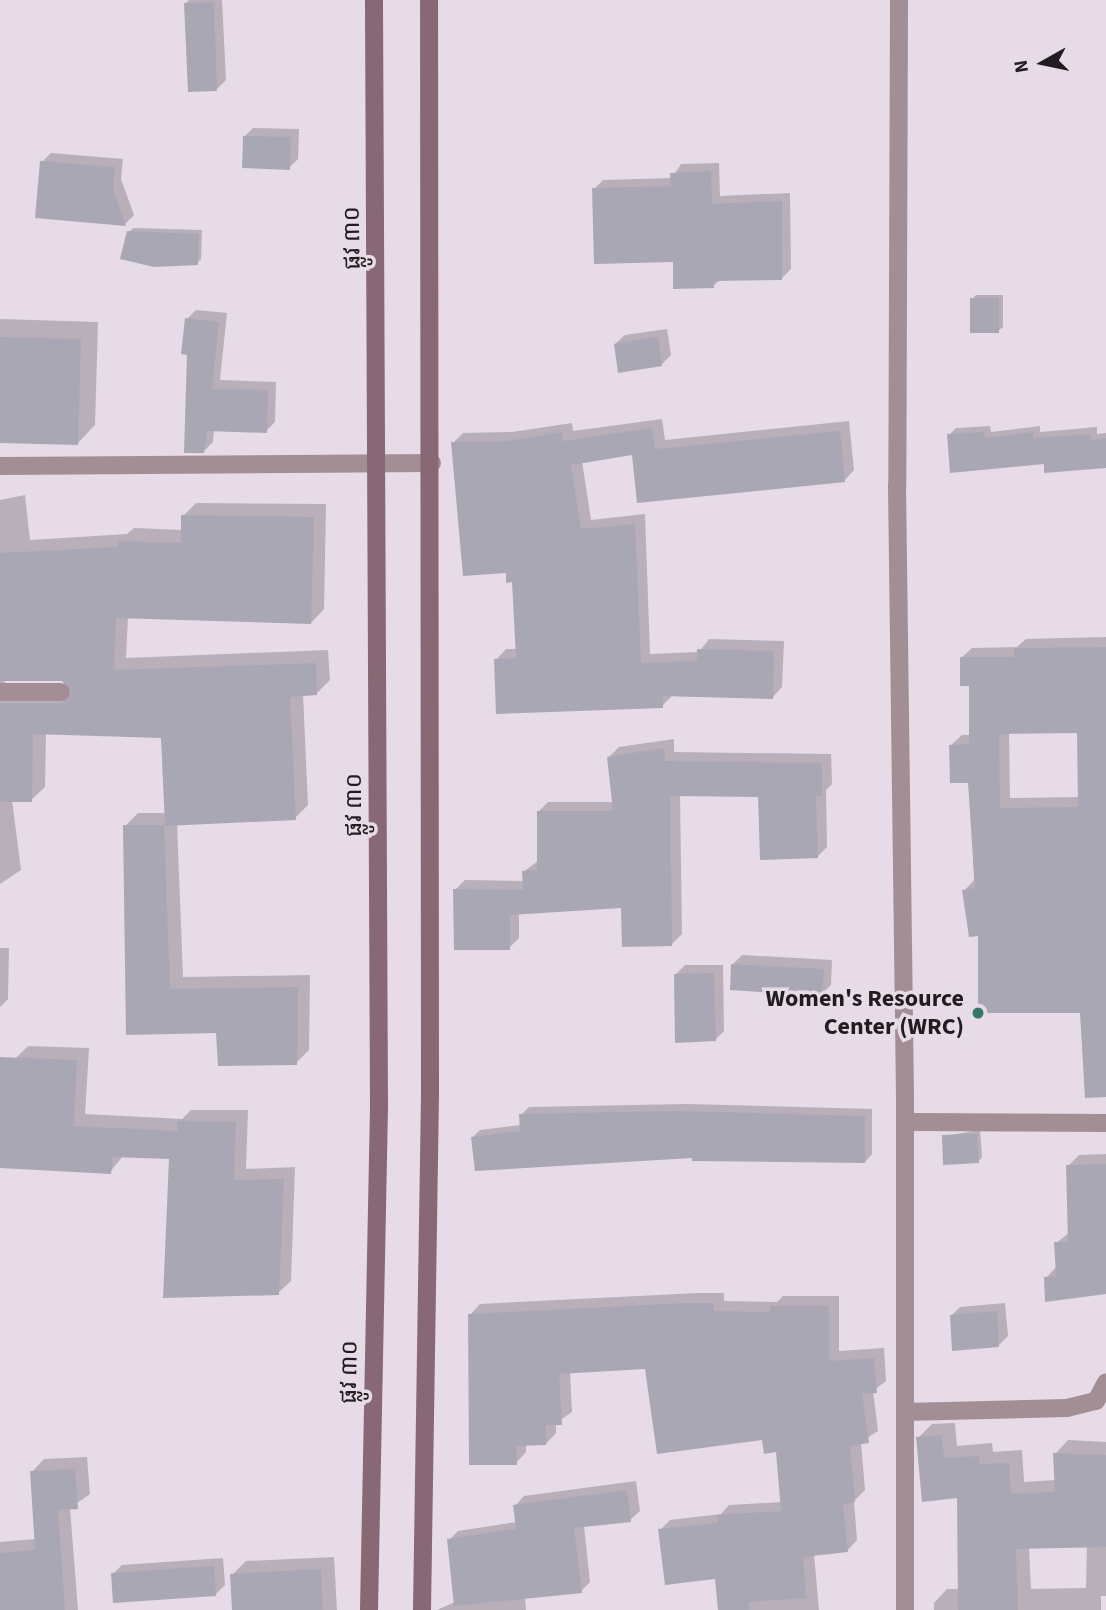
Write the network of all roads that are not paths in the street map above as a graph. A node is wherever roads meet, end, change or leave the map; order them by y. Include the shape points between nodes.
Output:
1 (374, 0) edge
2 (429, 0) edge
3 (899, 0) edge
4 (432, 463) junction
5 (378, 464) junction
6 (0, 466) edge
7 (0, 692) edge
8 (61, 692) dead end
9 (905, 1122) junction
10 (1106, 1123) edge
11 (1106, 1382) edge
12 (905, 1412) junction
13 (369, 1610) edge
14 (422, 1610) edge
15 (905, 1610) edge

1 - 5 street, ផ្លូវ ៣០
2 - 4 street
3 - 9 street via 897,486
4 - 5 street
4 - 14 street
5 - 6 street
5 - 13 street, ផ្លូវ ៣០ via 379,1107
7 - 8 street
9 - 10 street
9 - 12 street
11 - 12 street via 1096,1401 1067,1408
12 - 15 street

